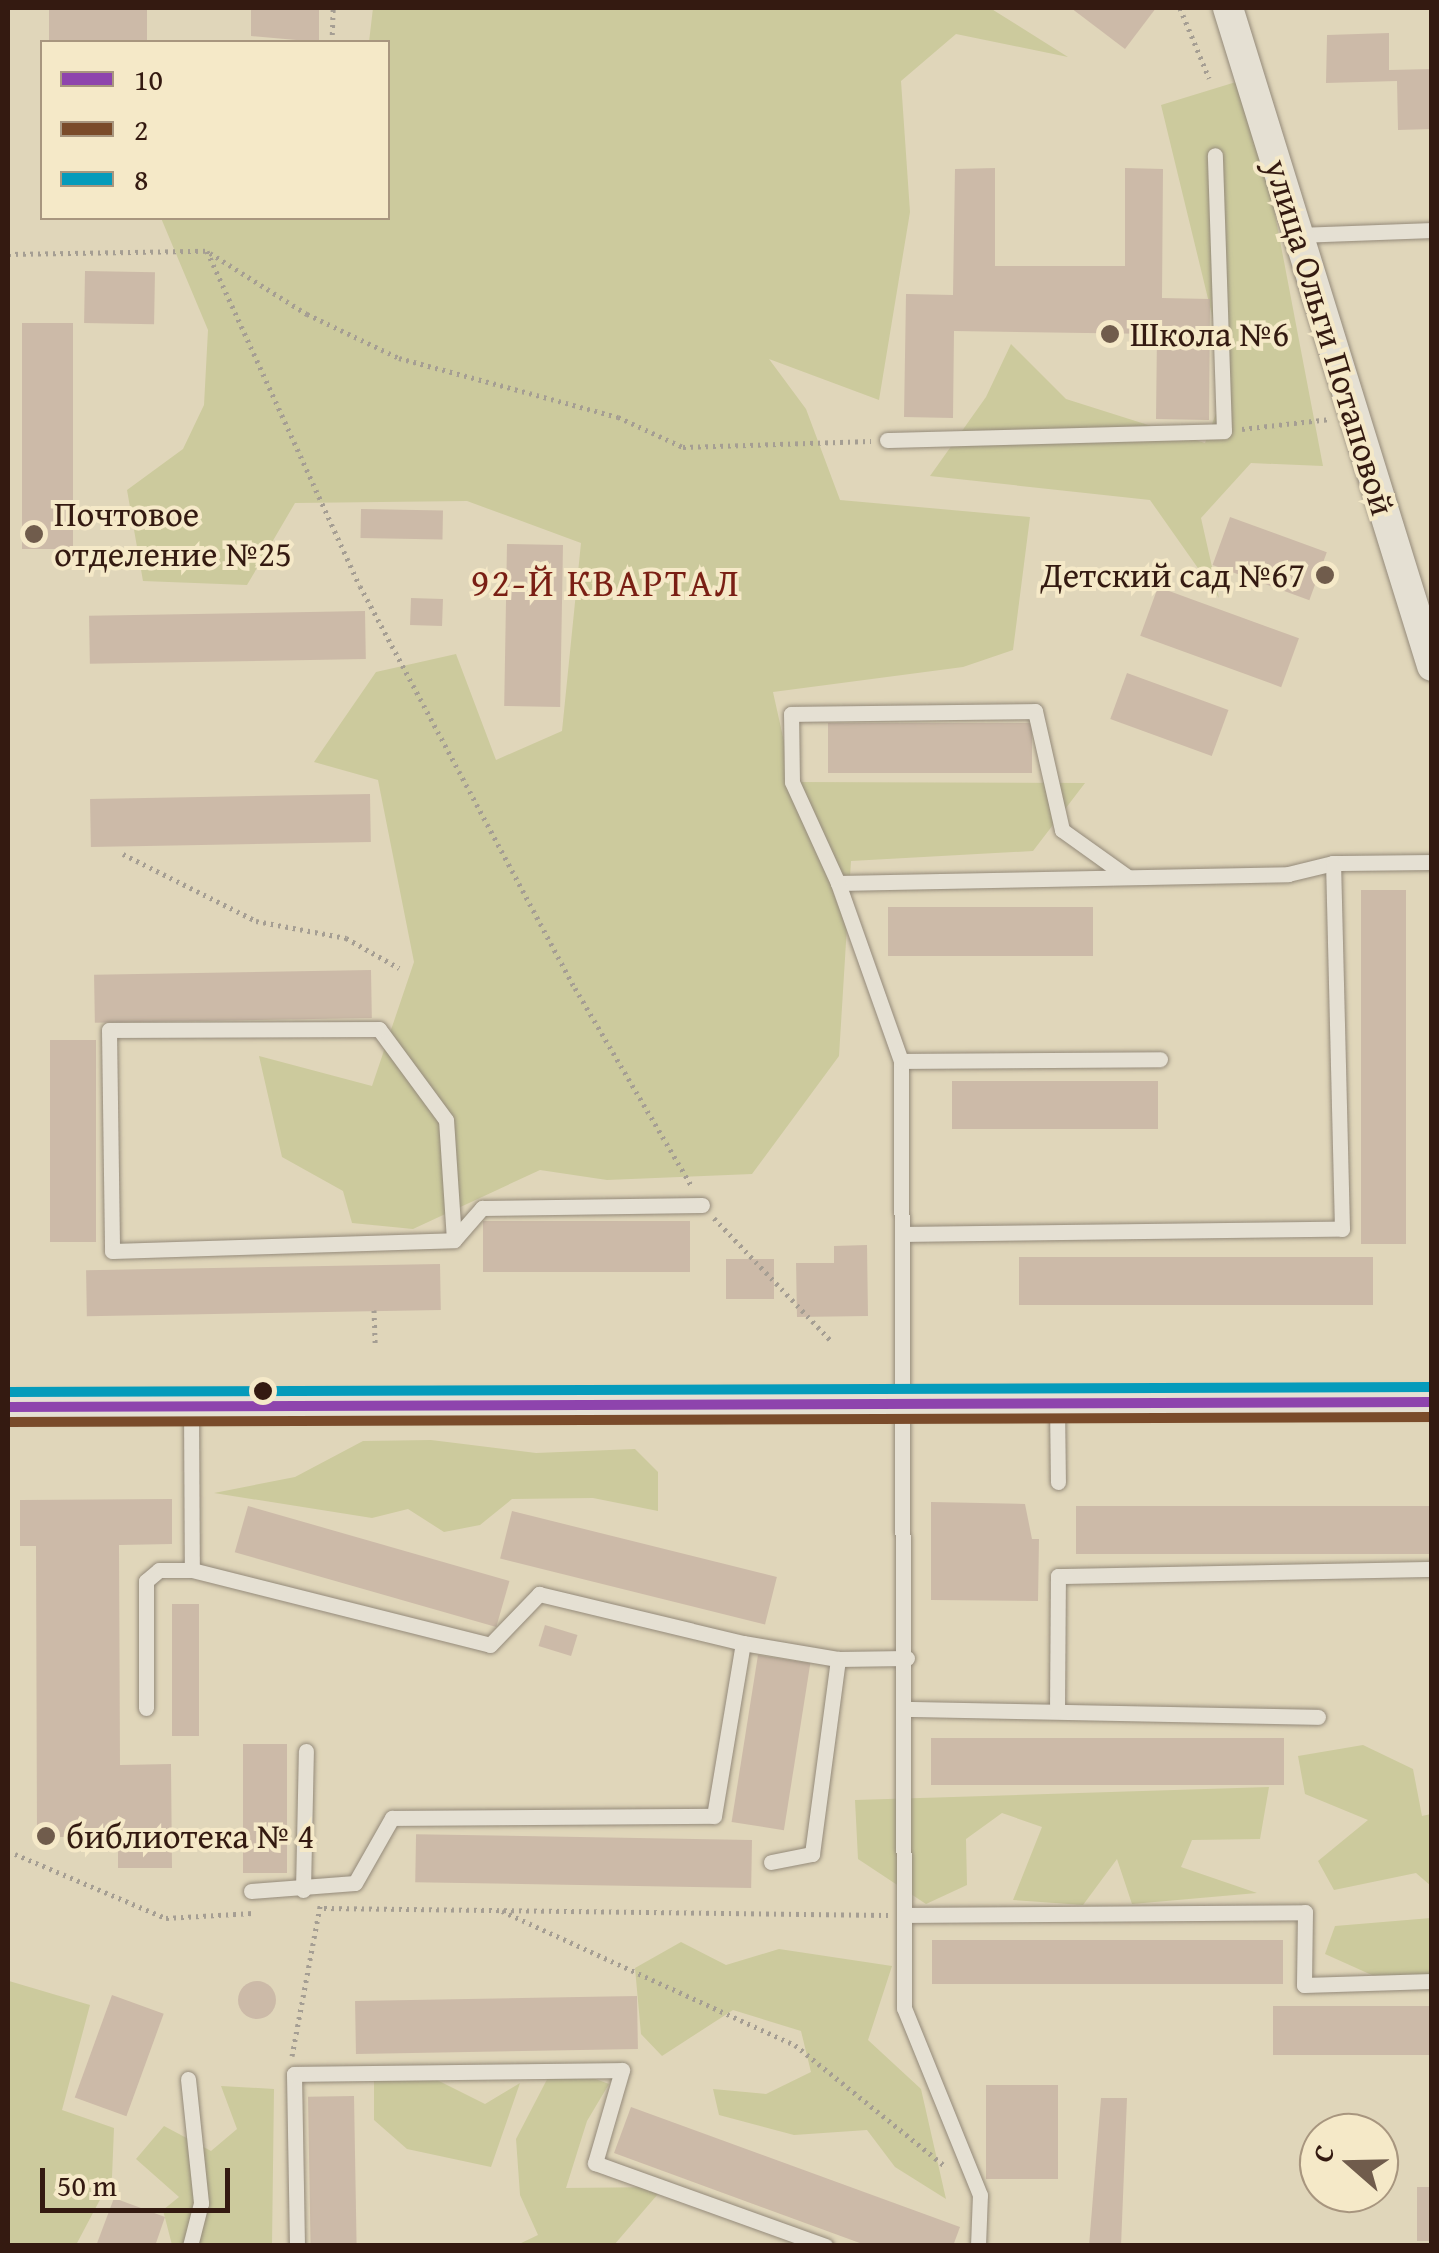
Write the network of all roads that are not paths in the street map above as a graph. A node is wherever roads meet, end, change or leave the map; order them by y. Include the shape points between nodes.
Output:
1 (1228, 8) edge
2 (1215, 155) dead end
3 (1432, 230) edge
4 (1298, 235) junction
5 (887, 440) road end
6 (1422, 604) edge
7 (1432, 666) edge
8 (1432, 862) edge
9 (1333, 863) junction
10 (1128, 877) junction
11 (838, 883) junction
12 (1160, 1058) dead end
13 (901, 1061) junction
14 (702, 1205) road end
15 (906, 1234) junction
16 (454, 1240) junction
17 (1432, 1402) edge
18 (906, 1403) junction
19 (1057, 1404) junction
20 (191, 1406) junction
21 (8, 1407) edge
22 (1058, 1482) dead end
23 (1432, 1569) edge
24 (192, 1570) junction
25 (743, 1643) junction
26 (907, 1658) junction
27 (838, 1659) junction
28 (146, 1708) dead end
29 (907, 1709) junction
30 (1057, 1711) junction
31 (1318, 1717) dead end
32 (306, 1751) dead end
33 (771, 1862) dead end
34 (303, 1890) junction
35 (251, 1892) dead end
36 (906, 1915) junction
37 (1432, 1982) edge
38 (188, 2079) dead end
39 (190, 2246) edge
40 (297, 2246) edge
41 (826, 2246) edge
42 (978, 2246) edge

1 - 4 street, улица Ольги Потаповой
2 - 5 lane via 1224,431
3 - 4 lane
4 - 6 street, улица Ольги Потаповой
6 - 7 street, улица Ольги Потаповой
8 - 9 lane
9 - 10 lane via 1288,874
9 - 15 lane via 1342,1229
10 - 11 lane
10 - 11 lane via 1062,830 1035,711 791,714 792,782
11 - 13 lane
12 - 13 lane
13 - 15 lane
14 - 16 lane via 482,1208
15 - 18 lane
16 - 16 lane via 446,1120 379,1029 109,1030 112,1250
17 - 19 street
18 - 19 street
18 - 20 street
18 - 26 lane
19 - 22 lane
20 - 21 street
20 - 24 lane
23 - 30 lane via 1058,1576
24 - 25 lane via 490,1644 539,1594
24 - 28 lane via 159,1570 146,1581
25 - 27 lane
25 - 34 lane via 714,1816 392,1818 355,1883
26 - 27 lane
26 - 29 lane
27 - 33 lane via 812,1854
29 - 30 lane
29 - 36 lane
30 - 31 lane
32 - 34 lane
34 - 35 lane
36 - 37 lane via 1305,1912 1304,1985
36 - 42 lane via 904,2008 980,2194
38 - 39 lane via 201,2203
40 - 41 lane via 294,2074 622,2070 595,2163

